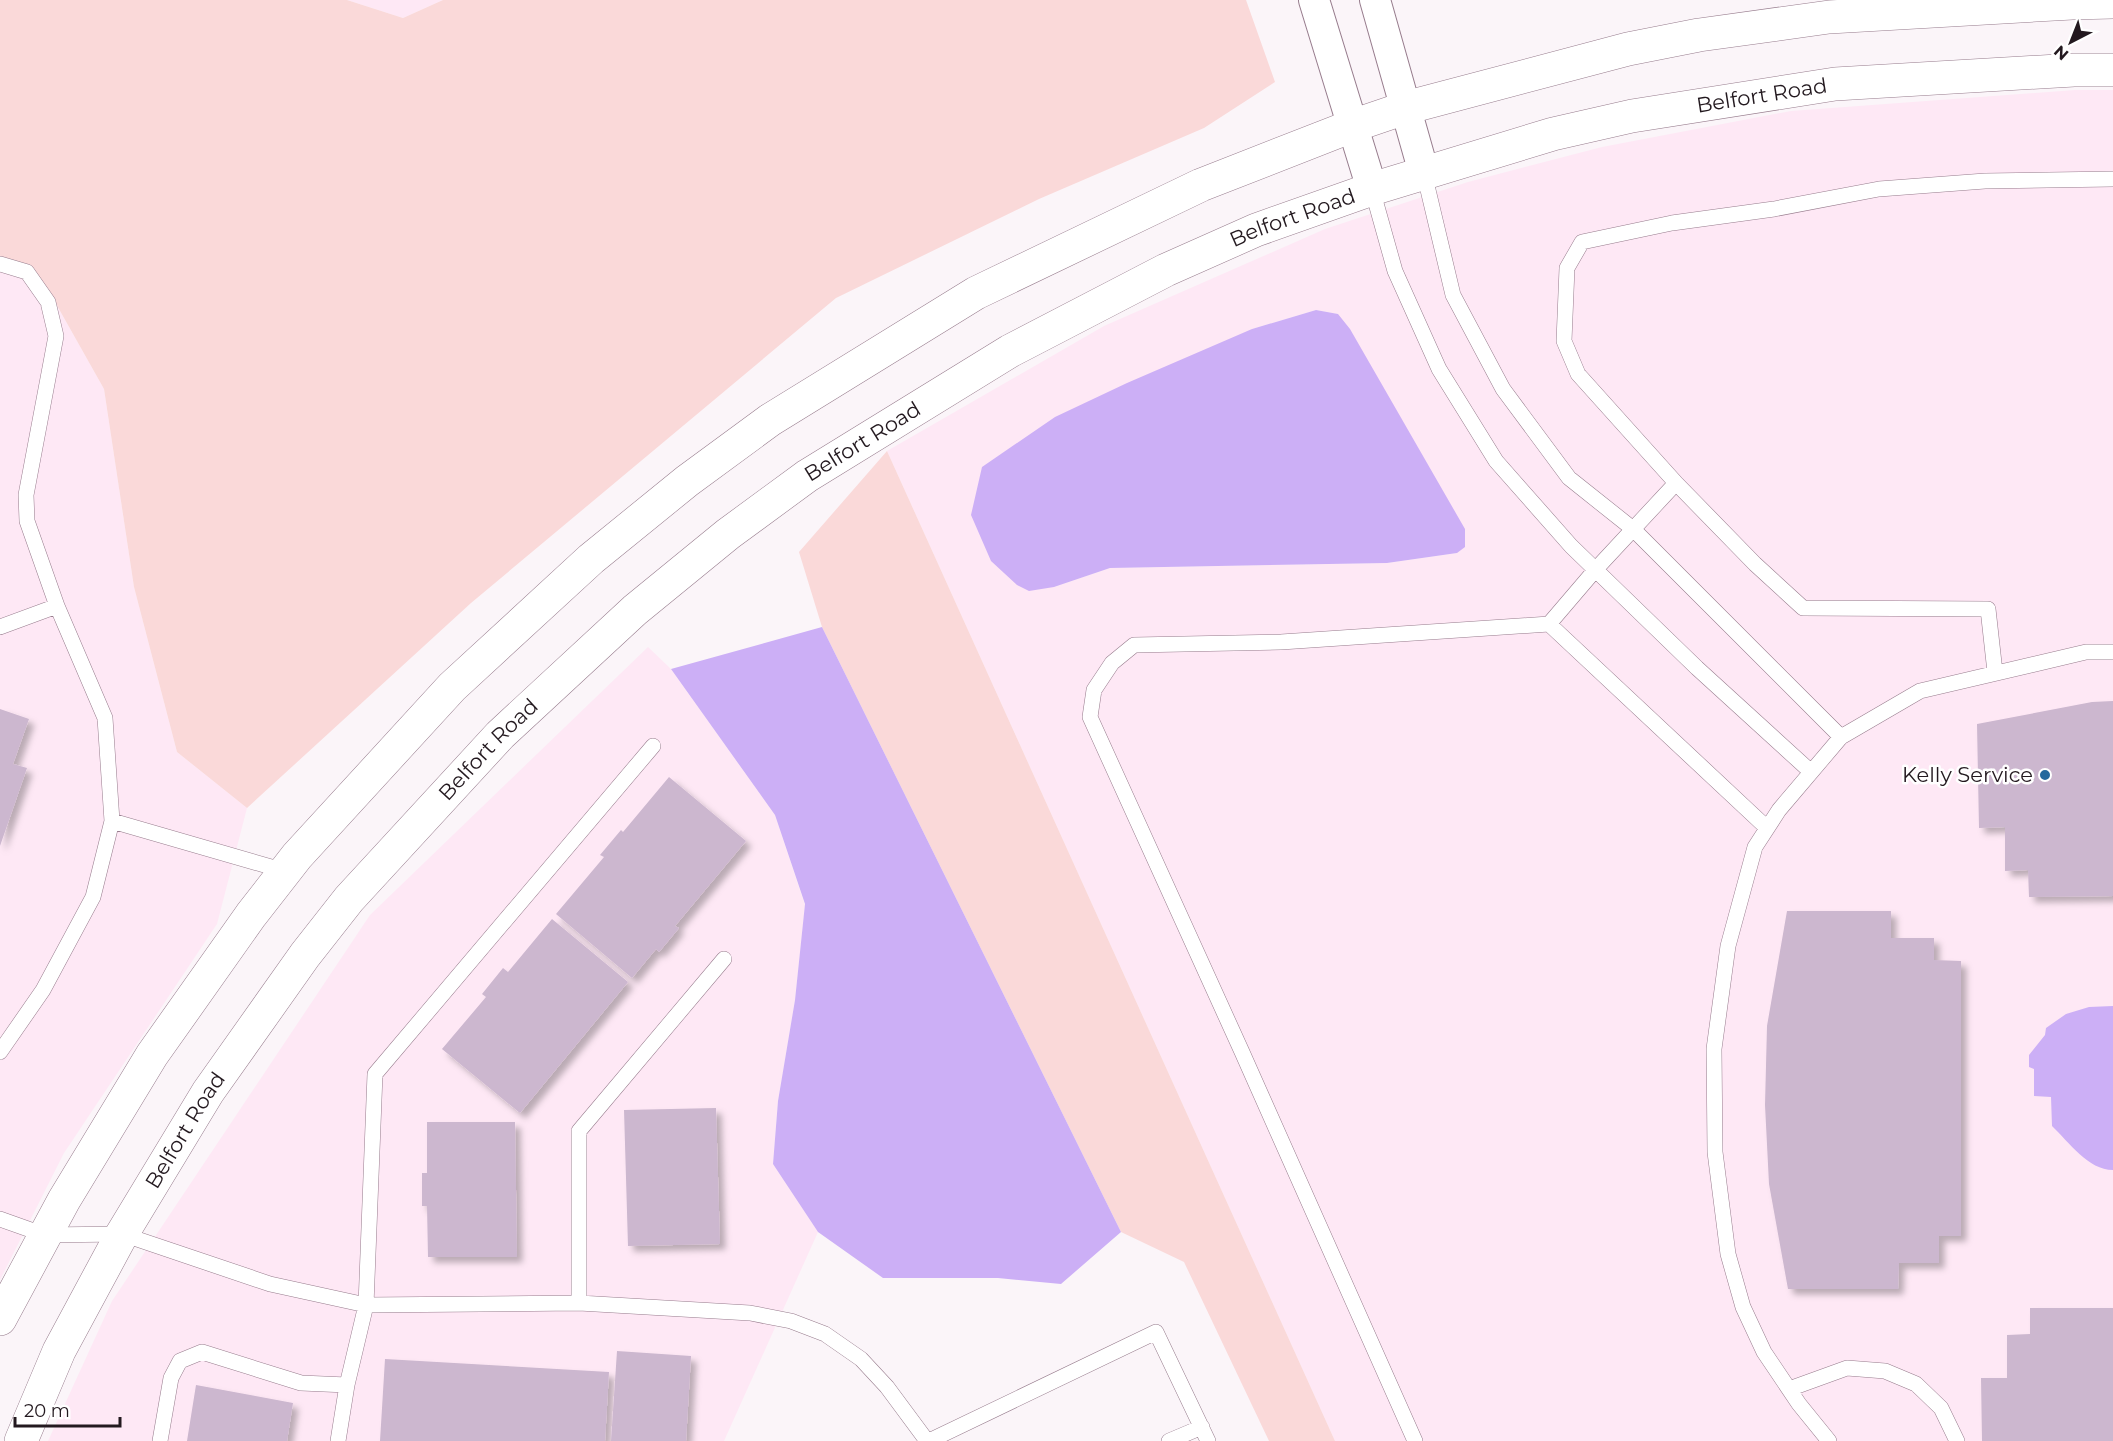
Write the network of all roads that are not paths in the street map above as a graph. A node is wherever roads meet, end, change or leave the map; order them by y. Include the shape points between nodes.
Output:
1 (1314, 0) edge
2 (1375, 0) edge
3 (2113, 2) edge
4 (2113, 70) edge
5 (1405, 108) junction
6 (1352, 126) junction
7 (1424, 172) junction
8 (2113, 179) edge
9 (1372, 189) junction
10 (0, 264) edge
11 (1676, 483) junction
12 (1633, 529) junction
13 (1596, 569) junction
14 (57, 606) junction
15 (1549, 624) junction
16 (0, 627) edge
17 (2113, 652) edge
18 (1995, 672) junction
19 (1841, 737) junction
20 (654, 746) dead end
21 (1810, 771) junction
22 (112, 821) junction
23 (1767, 828) junction
24 (285, 871) junction
25 (724, 959) dead end
26 (0, 1052) edge
27 (0, 1219) edge
28 (122, 1233) junction
29 (45, 1235) junction
30 (579, 1303) junction
31 (366, 1305) junction
32 (0, 1320) edge
33 (347, 1384) junction
34 (1789, 1389) junction
35 (1205, 1434) edge
36 (21, 1441) edge
37 (160, 1441) edge
38 (338, 1441) edge
39 (928, 1441) edge
40 (1169, 1441) edge
41 (1415, 1441) edge
42 (1829, 1441) edge
43 (1957, 1441) edge

1 - 6 street
2 - 5 street
3 - 5 street via 1829,17 1699,35 1628,49
4 - 7 street, Belfort Road via 1823,86 1632,116 1553,134
5 - 6 street
5 - 7 street
6 - 9 street
6 - 24 street via 1202,185 976,293 770,420 687,481 582,567 452,687
7 - 9 street, Belfort Road
7 - 12 lane via 1453,295 1503,390 1569,478
8 - 11 lane via 1974,181 1879,189 1671,223 1582,242 1567,268 1564,341 1578,374
9 - 13 lane via 1395,271 1439,369 1496,461
9 - 28 street, Belfort Road via 1256,230 1166,270 1010,351 807,476 635,610 500,735 349,899 208,1092
10 - 14 lane via 27,272 48,302 56,336 26,495 27,521
11 - 12 lane
11 - 18 lane via 1803,608 1988,609
12 - 13 lane
12 - 19 lane
13 - 15 lane
13 - 21 lane
14 - 16 lane
14 - 22 lane via 105,718
15 - 23 lane
15 - 41 lane via 1281,642 1134,645 1112,663 1094,690 1090,717
17 - 18 lane via 2086,652
18 - 19 lane via 1920,691
19 - 21 lane
20 - 31 lane via 375,1074
21 - 23 lane
22 - 24 lane
22 - 26 lane via 93,897 43,990
23 - 34 lane via 1755,847 1728,946 1714,1049 1715,1152 1728,1254 1743,1307 1764,1352
24 - 29 street via 152,1055
25 - 30 lane via 579,1131
27 - 29 lane
28 - 29 lane
28 - 31 lane via 270,1284
28 - 36 street, Belfort Road via 59,1351
29 - 32 street
30 - 31 lane
30 - 39 lane via 750,1313 792,1321 825,1334 861,1359
31 - 33 lane
33 - 37 lane via 301,1383 202,1352 180,1361 171,1378
33 - 38 lane
34 - 42 lane
34 - 43 lane via 1846,1368 1885,1371 1916,1384 1941,1408
35 - 39 lane via 1156,1332
35 - 40 lane

